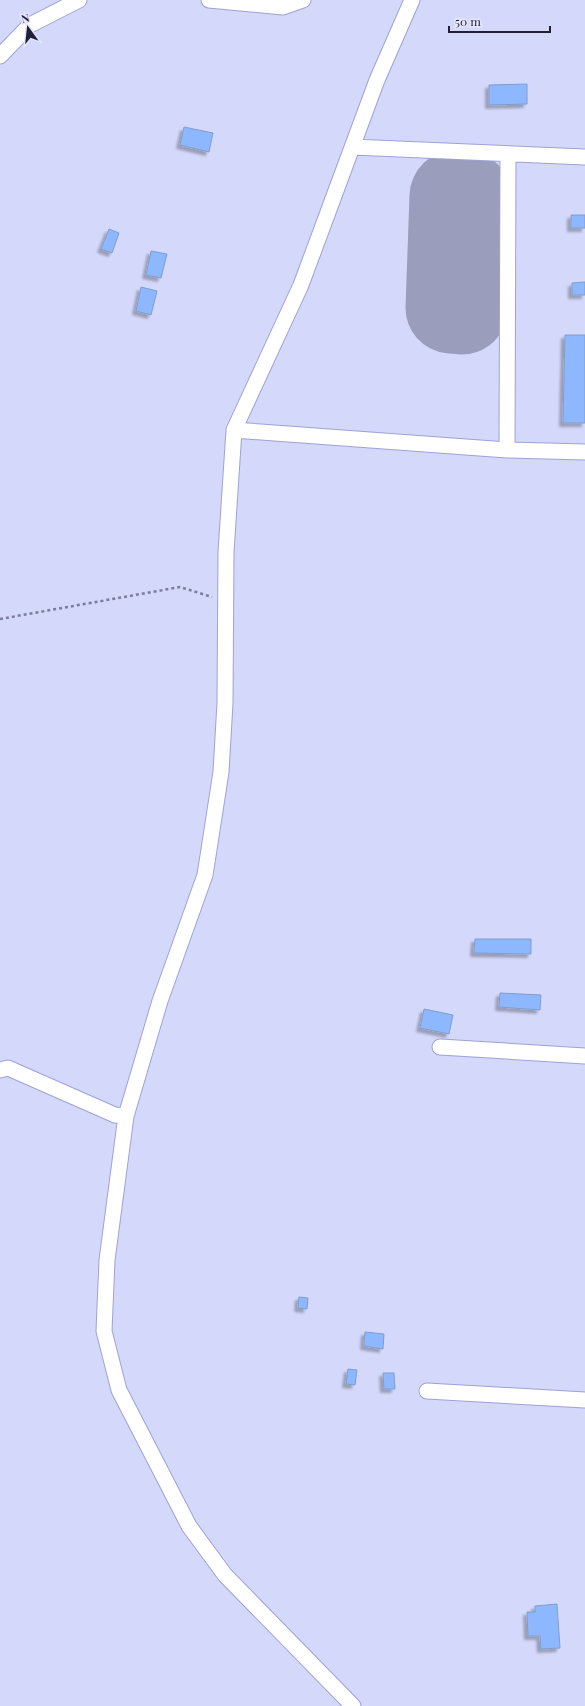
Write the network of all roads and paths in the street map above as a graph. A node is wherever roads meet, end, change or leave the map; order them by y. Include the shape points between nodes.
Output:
1 (79, 0) edge
2 (209, 0) edge
3 (303, 0) edge
4 (412, 0) edge
5 (0, 56) edge
6 (352, 147) junction
7 (508, 154) junction
8 (585, 156) edge
9 (234, 430) junction
10 (507, 450) junction
11 (585, 452) edge
12 (225, 601) junction
13 (0, 619) edge
14 (440, 1047) dead end
15 (585, 1056) edge
16 (0, 1070) edge
17 (126, 1116) junction
18 (427, 1391) dead end
19 (585, 1400) edge
20 (353, 1706) edge

1 - 5 street via 30,25
2 - 3 street via 283,7
4 - 6 street via 377,80
6 - 7 street
6 - 9 street via 300,285
7 - 8 street
7 - 10 street
9 - 10 street
9 - 12 street
10 - 11 street
12 - 13 path via 180,587
12 - 17 street via 225,703 221,772 205,875 160,1001
14 - 15 street
16 - 17 street via 8,1068 115,1115
17 - 20 street via 107,1260 104,1331 119,1390 189,1526 225,1575
18 - 19 street

